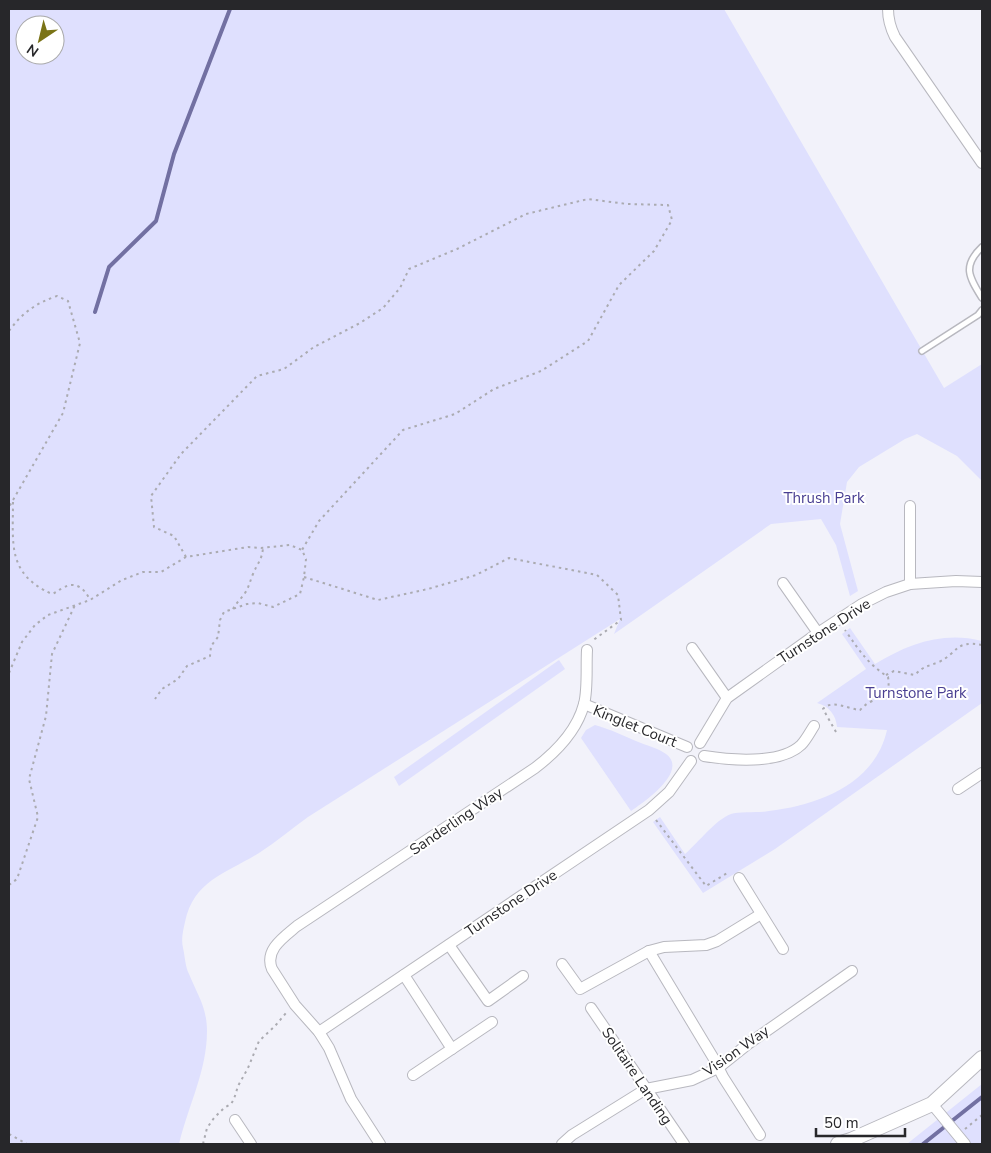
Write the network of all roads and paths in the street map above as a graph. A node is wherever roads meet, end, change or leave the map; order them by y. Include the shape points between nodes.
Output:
1 (888, 9) edge
2 (982, 163) edge
3 (982, 247) edge
4 (982, 298) edge
5 (982, 310) edge
6 (9, 331) edge
7 (922, 352) dead end
8 (12, 501) junction
9 (910, 506) dead end
10 (9, 507) edge
11 (263, 548) junction
12 (302, 550) junction
13 (186, 557) junction
14 (304, 577) junction
15 (783, 582) dead end
16 (982, 582) edge
17 (910, 584) junction
18 (90, 600) junction
19 (75, 605) junction
20 (232, 609) junction
21 (845, 630) dead end
22 (818, 633) junction
23 (982, 645) edge
24 (587, 648) joint
25 (692, 648) dead end
26 (9, 673) edge
27 (886, 676) junction
28 (727, 698) junction
29 (155, 699) dead end
30 (584, 704) junction
31 (814, 726) dead end
32 (836, 732) dead end
33 (700, 743) junction
34 (686, 747) junction
35 (704, 756) junction
36 (691, 761) junction
37 (982, 773) edge
38 (958, 789) dead end
39 (656, 820) dead end
40 (725, 874) dead end
41 (739, 878) dead end
42 (9, 885) edge
43 (761, 914) junction
44 (449, 945) junction
45 (783, 949) dead end
46 (649, 951) junction
47 (562, 964) dead end
48 (852, 970) dead end
49 (404, 975) junction
50 (523, 976) dead end
51 (591, 1008) dead end
52 (287, 1011) dead end
53 (492, 1022) dead end
54 (319, 1032) junction
55 (452, 1049) junction
56 (982, 1058) edge
57 (718, 1068) junction
58 (413, 1075) dead end
59 (646, 1089) junction
60 (932, 1104) junction
61 (235, 1120) dead end
62 (9, 1134) edge
63 (760, 1135) dead end
64 (27, 1144) edge
65 (203, 1144) edge
66 (251, 1144) edge
67 (380, 1144) edge
68 (562, 1144) edge
69 (684, 1144) edge
70 (838, 1144) edge
71 (965, 1144) edge

1 - 2 street via 890,28 895,37
3 - 4 lane via 970,261 969,270
5 - 7 lane
6 - 8 path via 26,311 57,296 68,301 80,343 63,413
8 - 10 path
8 - 18 path via 13,552 26,577 52,594 64,587 81,587
9 - 17 street
11 - 12 path via 290,545
11 - 13 path via 248,547
11 - 20 path via 244,596
12 - 13 path via 318,521 403,430 455,414 494,389 541,371 588,341 619,284 654,251 672,220 668,205 588,199 526,214 409,270 400,288 383,308 314,347 284,369 256,376 180,454 151,496 154,527 174,536
12 - 14 path via 306,559
13 - 18 path via 161,572 143,572 122,580
14 - 20 path via 300,594 289,600 272,607 258,603
14 - 24 path via 378,600 476,575 509,558 597,575 618,595 621,620
15 - 22 street
16 - 17 street, Turnstone Drive
17 - 22 street, Turnstone Drive via 862,604
18 - 19 path
19 - 26 path via 48,615 35,625 22,642
19 - 42 path via 52,654 46,716 29,779 38,817 17,879
20 - 29 path via 224,612 220,620 218,637 211,646 210,656 187,666 178,679 162,689
21 - 27 path via 866,660
22 - 28 street, Turnstone Drive
23 - 27 path via 959,645 944,659 915,675 894,671
24 - 30 street, Sanderling Way
25 - 28 street
27 - 32 path via 889,685 886,694 860,710 836,704 823,709
28 - 33 street, Turnstone Drive
30 - 34 street, Kinglet Court
30 - 54 street, Sanderling Way via 553,754 298,926 276,945 270,956 272,969 295,1005
31 - 35 street via 800,746 772,757 748,760
33 - 34 street via 695,741
33 - 35 street via 706,750
34 - 36 street via 686,757
35 - 36 street via 696,762
36 - 44 street, Turnstone Drive via 669,792 649,810
37 - 38 street
39 - 40 path via 706,886
41 - 43 street
43 - 45 street
43 - 46 street via 706,945
44 - 49 street, Turnstone Drive
44 - 50 street via 488,1001
46 - 47 street via 580,990
46 - 57 street
48 - 57 street, Vision Way
49 - 54 street, Turnstone Drive
49 - 55 street
51 - 59 street, Solitaire Landing
52 - 65 path via 259,1041 234,1100 214,1118 207,1128
53 - 55 street
54 - 67 street via 334,1057 351,1099
55 - 58 street
56 - 60 main road
57 - 59 street, Vision Way via 692,1080
57 - 63 street
59 - 68 street, Vision Way
59 - 69 street, Solitaire Landing
60 - 70 main road
60 - 71 street
61 - 66 street
62 - 64 path

